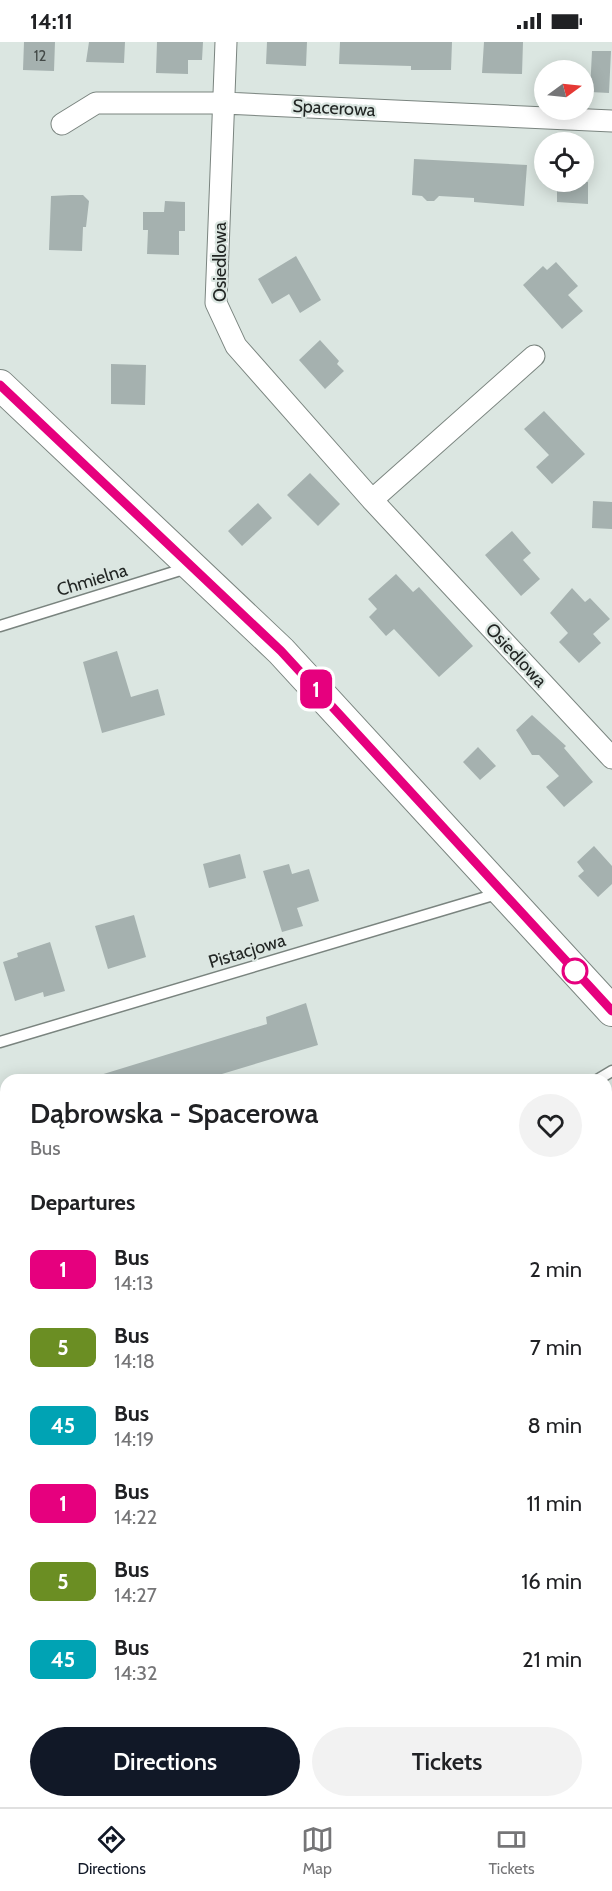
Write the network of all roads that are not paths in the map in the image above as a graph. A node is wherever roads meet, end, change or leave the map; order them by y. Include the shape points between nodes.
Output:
1 (226, 42) edge
2 (224, 103) junction
3 (612, 121) edge
4 (62, 124) dead end
5 (534, 356) dead end
6 (0, 385) edge
7 (372, 500) junction
8 (193, 566) junction
9 (0, 626) edge
10 (612, 758) edge
11 (504, 892) junction
12 (612, 1011) edge
13 (0, 1042) edge

1 - 2 street, Osiedlowa
2 - 3 street, Spacerowa
2 - 4 street, Spacerowa via 96,103
2 - 7 street, Osiedlowa via 216,303 236,346
5 - 7 street
6 - 8 street
7 - 10 street, Osiedlowa
8 - 9 lane, Chmielna
8 - 11 street via 281,651
11 - 12 street
11 - 13 lane, Pistacjowa

